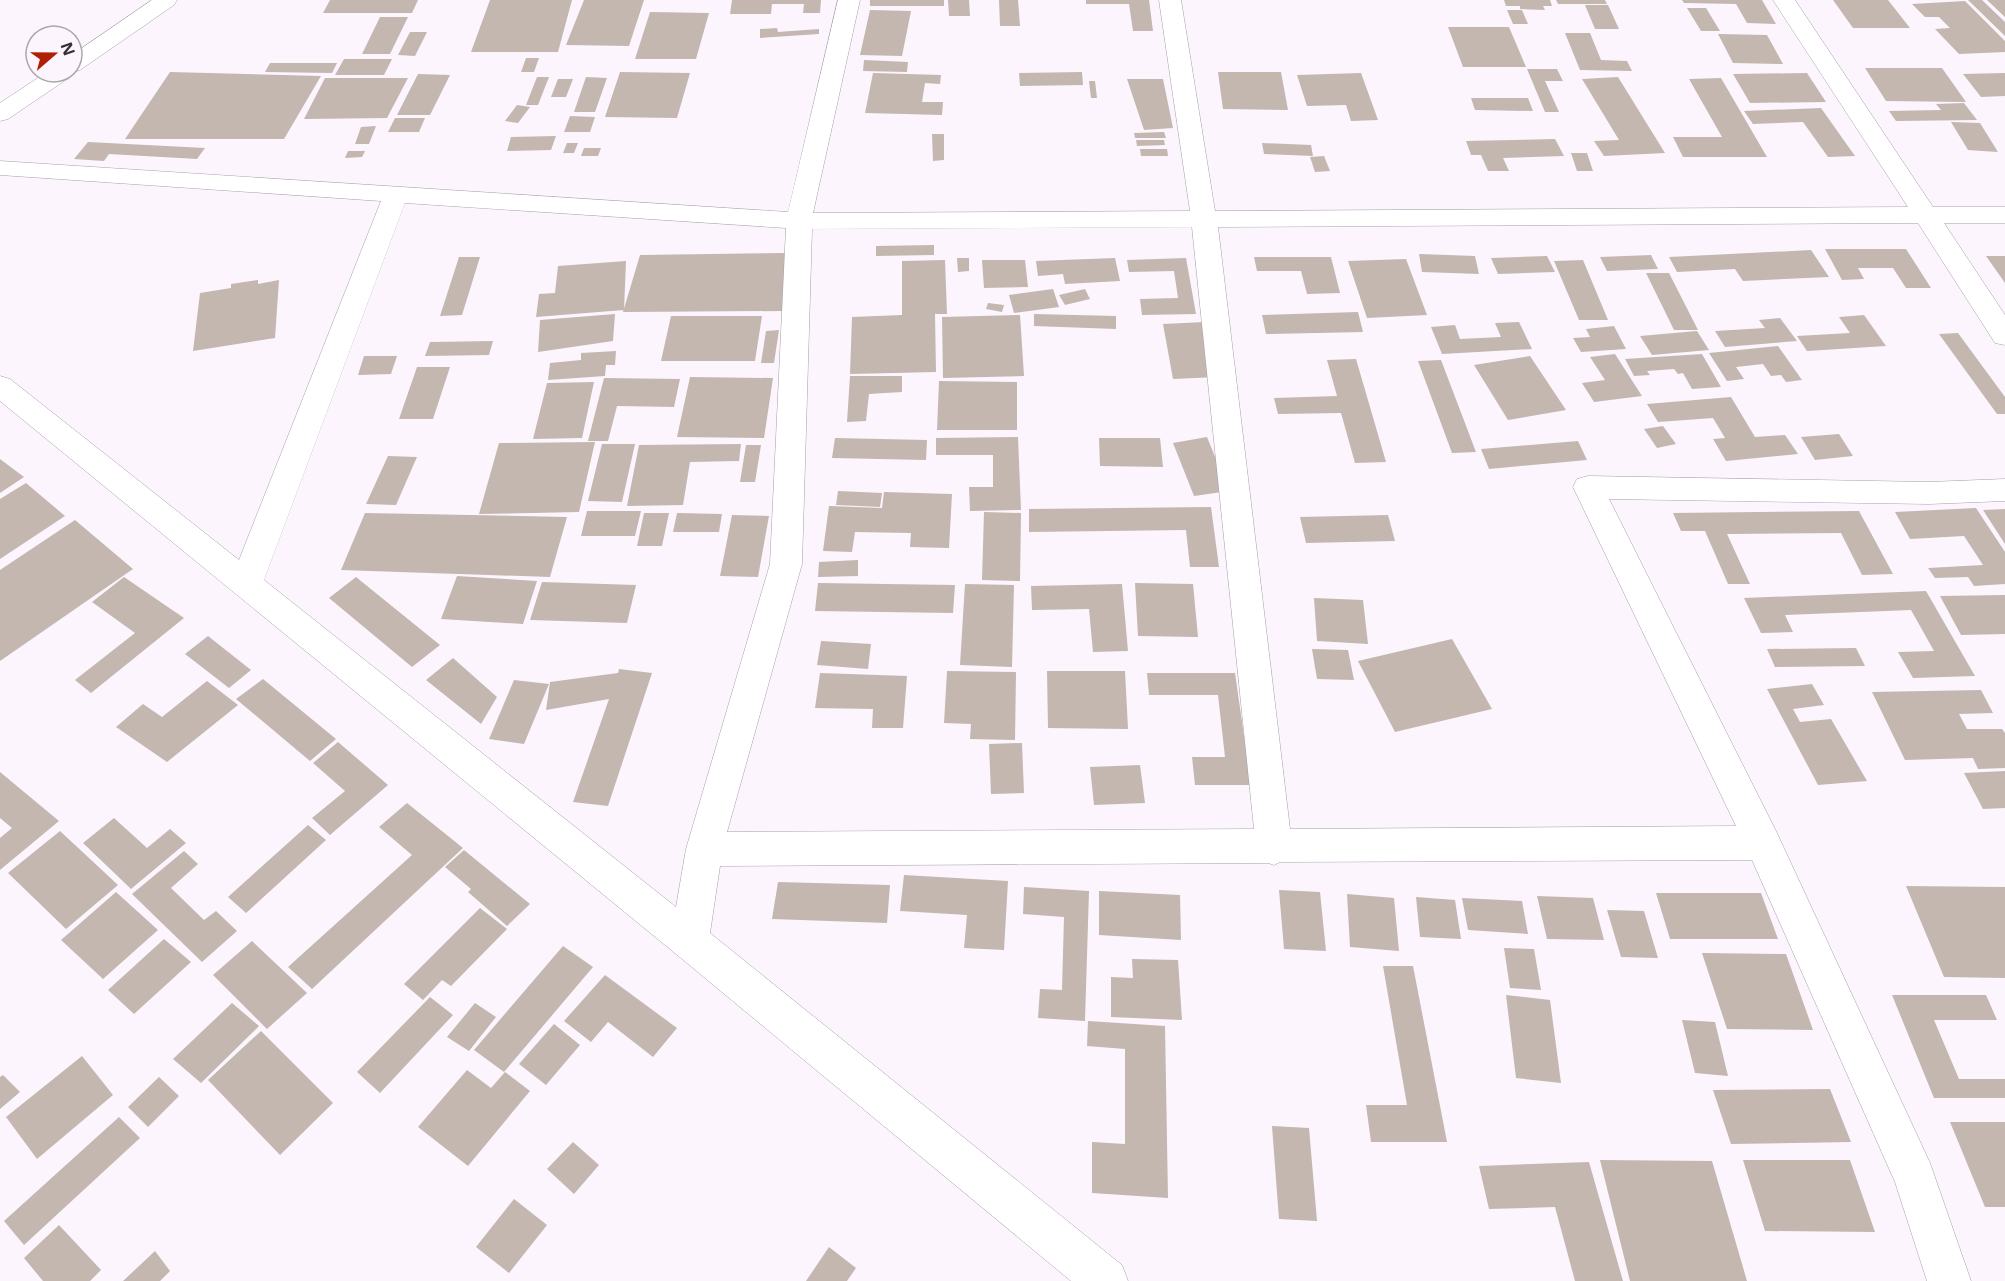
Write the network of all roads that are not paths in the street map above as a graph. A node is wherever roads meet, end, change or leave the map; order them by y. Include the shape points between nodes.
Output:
1 (166, 0) edge
2 (849, 0) edge
3 (1170, 0) edge
4 (1784, 0) edge
5 (84, 57) edge
6 (44, 84) edge
7 (0, 114) edge
8 (0, 168) edge
9 (396, 194) junction
10 (1925, 215) junction
11 (2005, 215) edge
12 (1204, 219) junction
13 (800, 221) junction
14 (2005, 336) edge
15 (0, 386) edge
16 (2005, 490) edge
17 (246, 585) junction
18 (1763, 843) junction
19 (1274, 848) junction
20 (704, 849) junction
21 (690, 941) junction
22 (1106, 1281) edge
23 (1949, 1281) edge

1 - 5 street
2 - 13 street
3 - 12 street
4 - 10 street
6 - 7 street
8 - 9 street
9 - 13 street
9 - 17 street
10 - 11 street
10 - 12 street
10 - 14 street
12 - 13 street
12 - 19 street
13 - 20 street via 786,564
15 - 17 street
16 - 18 street via 1929,494 1588,488
17 - 21 street
18 - 19 street
18 - 23 street via 1915,1178
19 - 20 street
20 - 21 street
21 - 22 street

